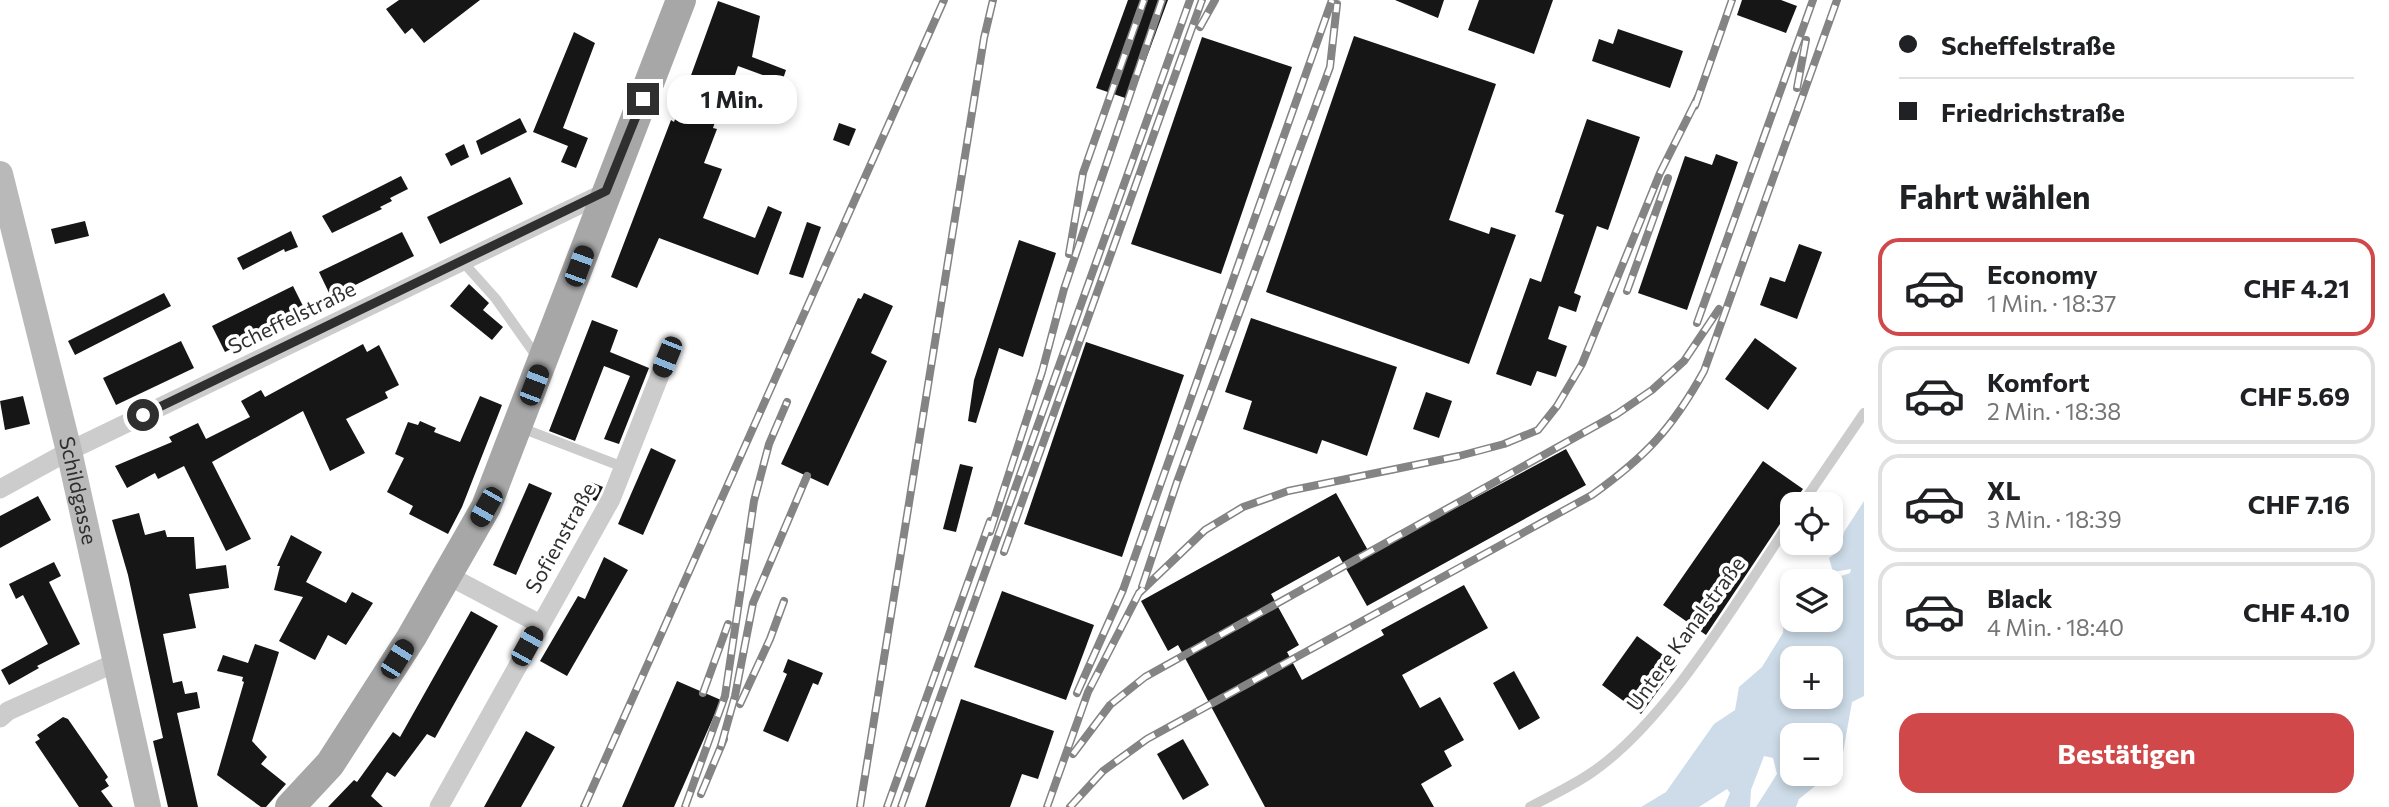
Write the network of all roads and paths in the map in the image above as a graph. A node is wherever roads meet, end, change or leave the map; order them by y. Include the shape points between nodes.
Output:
1 (681, 0) edge
2 (0, 174) edge
3 (606, 191) junction
4 (462, 261) junction
5 (667, 357) dead end
6 (542, 364) junction
7 (1864, 414) edge
8 (518, 426) junction
9 (69, 451) junction
10 (623, 467) junction
11 (0, 489) edge
12 (1810, 492) edge
13 (1780, 537) edge
14 (447, 575) junction
15 (540, 624) junction
16 (117, 662) junction
17 (0, 718) edge
18 (148, 807) edge
19 (290, 807) edge
20 (439, 807) edge
21 (1530, 807) edge

1 - 3 main road
2 - 9 street, Schildgasse
3 - 4 street, Scheffelstraße
3 - 6 main road
4 - 6 lane via 496,299
4 - 9 street, Scheffelstraße
5 - 10 street, Sofienstraße
6 - 8 main road
7 - 12 lane
8 - 10 lane
8 - 14 main road via 486,507
9 - 11 street, Scheffelstraße
9 - 16 street, Schildgasse
10 - 15 street, Sofienstraße via 591,538
13 - 21 lane, Untere Kanalstraße via 1644,727 1591,773
14 - 15 street
14 - 19 main road via 330,764
15 - 20 street, Sofienstraße
16 - 17 street
16 - 18 street, Schildgasse

